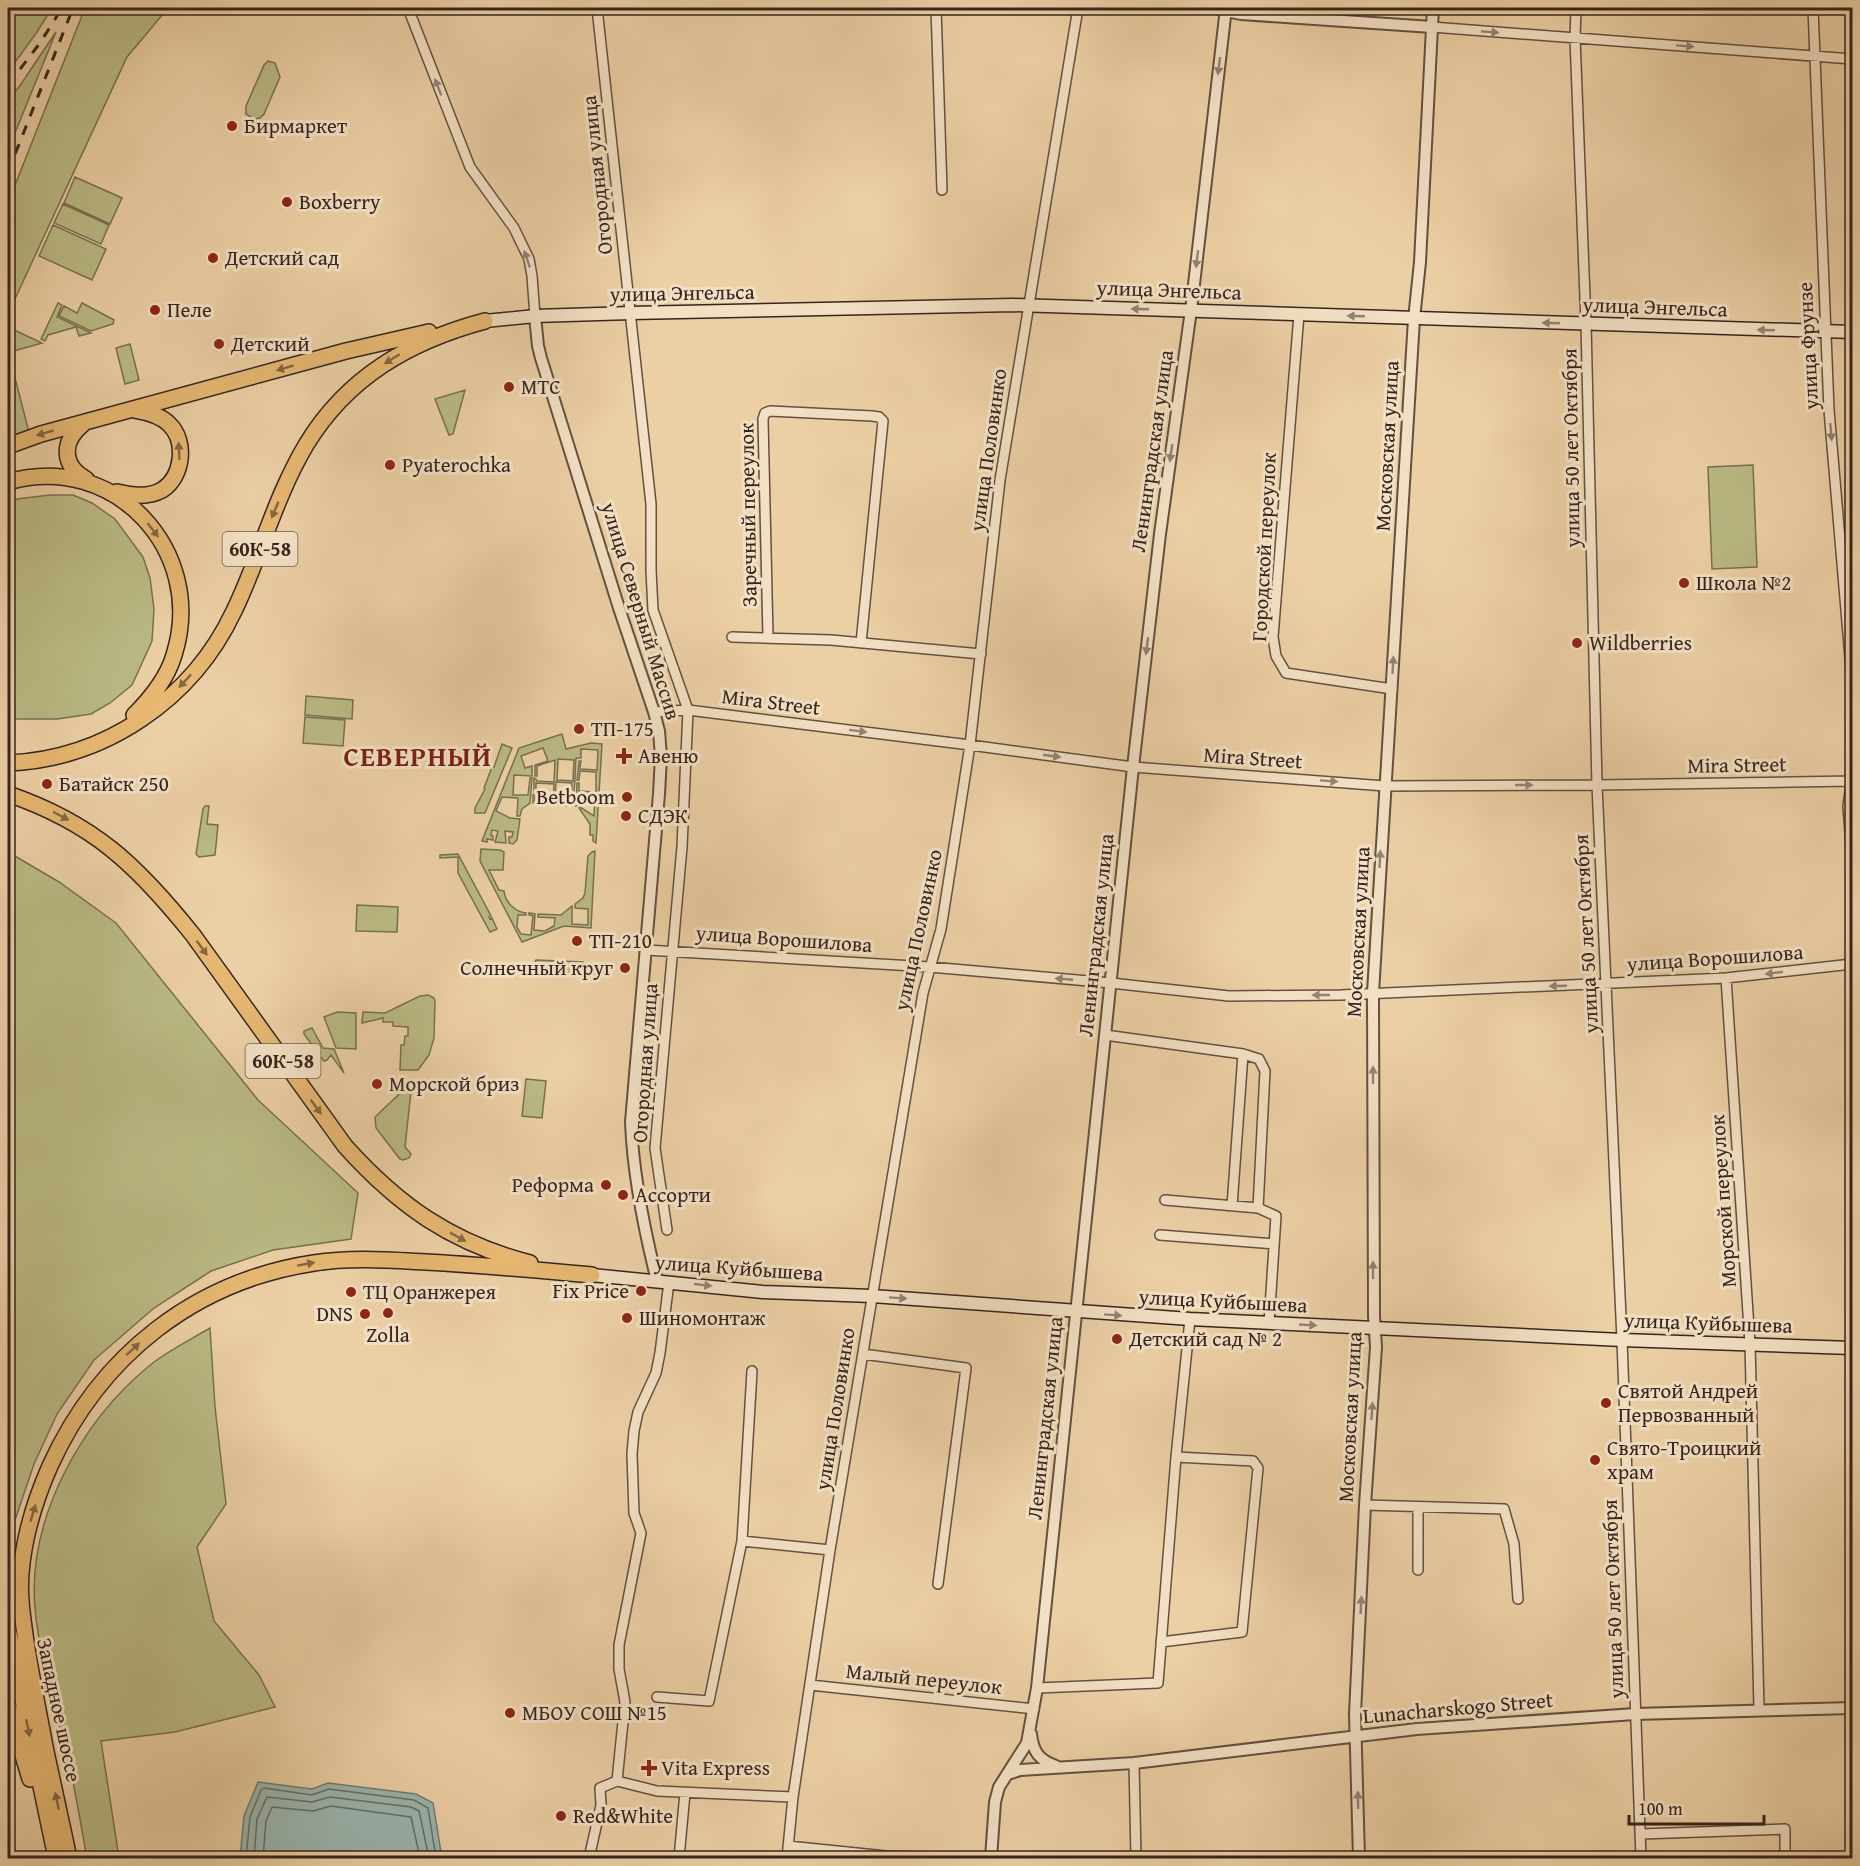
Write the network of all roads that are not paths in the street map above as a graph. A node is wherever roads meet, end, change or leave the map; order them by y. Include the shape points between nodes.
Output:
1 (408, 8) edge
2 (597, 8) edge
3 (936, 8) edge
4 (1078, 8) edge
5 (1209, 8) edge
6 (1433, 8) edge
7 (1576, 8) edge
8 (1813, 8) edge
9 (1226, 9) edge
10 (1432, 27) junction
11 (1575, 38) junction
12 (1815, 55) junction
13 (1852, 58) edge
14 (942, 190) dead end
15 (1029, 306) junction
16 (1191, 310) junction
17 (631, 314) junction
18 (1299, 314) junction
19 (535, 316) junction
20 (1414, 319) junction
21 (484, 321) junction
22 (1586, 324) junction
23 (1825, 331) junction
24 (1852, 332) edge
25 (132, 410) junction
26 (83, 424) junction
27 (8, 446) edge
28 (8, 482) edge
29 (93, 483) junction
30 (108, 490) junction
31 (732, 637) dead end
32 (768, 637) junction
33 (861, 643) junction
34 (981, 654) junction
35 (1852, 681) edge
36 (1392, 689) junction
37 (688, 710) junction
38 (654, 712) junction
39 (970, 745) junction
40 (25, 762) junction
41 (8, 763) edge
42 (1133, 767) junction
43 (1852, 780) edge
44 (1597, 785) junction
45 (1385, 786) junction
46 (8, 794) edge
47 (1852, 860) edge
48 (646, 950) junction
49 (672, 950) junction
50 (1852, 964) edge
51 (930, 967) junction
52 (1726, 978) junction
53 (1111, 983) junction
54 (1606, 984) junction
55 (1373, 993) junction
56 (1105, 1035) junction
57 (1243, 1053) junction
58 (1165, 1200) dead end
59 (1232, 1206) junction
60 (1258, 1208) junction
61 (667, 1230) dead end
62 (1160, 1234) dead end
63 (1274, 1244) junction
64 (592, 1275) junction
65 (663, 1282) junction
66 (872, 1296) junction
67 (1076, 1312) junction
68 (1190, 1319) junction
69 (1269, 1323) junction
70 (1376, 1329) junction
71 (1622, 1340) junction
72 (1750, 1344) junction
73 (1852, 1348) edge
74 (863, 1354) junction
75 (752, 1371) dead end
76 (1176, 1457) junction
77 (1365, 1505) junction
78 (1418, 1507) junction
79 (742, 1541) junction
80 (830, 1550) junction
81 (8, 1570) edge
82 (1418, 1570) dead end
83 (938, 1584) dead end
84 (1518, 1599) dead end
85 (8, 1629) edge
86 (1161, 1642) junction
87 (810, 1685) junction
88 (1037, 1688) junction
89 (657, 1697) dead end
90 (8, 1705) edge
91 (1852, 1708) edge
92 (1034, 1709) junction
93 (1759, 1709) junction
94 (1635, 1714) junction
95 (1030, 1732) junction
96 (1357, 1736) junction
97 (47, 1757) junction
98 (1134, 1763) junction
99 (1068, 1768) junction
100 (1005, 1776) junction
101 (617, 1782) junction
102 (685, 1793) junction
103 (793, 1797) junction
104 (1641, 1834) junction
105 (788, 1846) junction
106 (886, 1857) edge
107 (55, 1858) edge
108 (69, 1858) edge
109 (589, 1858) edge
110 (679, 1858) edge
111 (787, 1858) edge
112 (951, 1858) edge
113 (991, 1858) edge
114 (1136, 1858) edge
115 (1359, 1858) edge
116 (1641, 1858) edge
117 (1785, 1858) edge

19 -> 1 street via 529,259 514,228 470,167
2 - 17 street, Огородная улица
3 - 14 street
4 - 15 street, улица Половинко
5 - 9 street
6 - 10 street, Московская улица
7 - 11 street, улица 50 лет Октября
8 - 12 street, улица Фрунзе
9 - 10 street via 1242,14
9 -> 16 street, Ленинградская улица
10 -> 11 street
10 - 20 street, Московская улица
11 -> 12 street
11 - 22 street, улица 50 лет Октября
12 - 13 street
12 - 23 street, улица Фрунзе
16 -> 15 main road, улица Энгельса
15 - 17 main road, улица Энгельса
15 - 34 street, улица Половинко via 1000,480
16 - 18 main road, улица Энгельса
16 -> 42 street, Ленинградская улица
17 - 19 main road, улица Энгельса
17 - 37 street, Огородная улица via 651,504 653,610
20 -> 18 main road, улица Энгельса
18 - 36 street, Городской переулок via 1273,637 1276,656 1286,673
19 - 21 main road, улица Энгельса
19 - 38 street, улица Северный Массив via 541,358
22 -> 20 main road, улица Энгельса
36 -> 20 street, Московская улица
21 -> 25 highway via 346,351
21 -> 40 highway, 60К-58 via 425,340 389,360 357,384 330,412 287,482 233,614 215,644 173,694 117,735 57,757
23 -> 22 main road, улица Энгельса
22 - 44 street, улица 50 лет Октября
23 - 24 main road, улица Энгельса
23 -> 35 street, улица Фрунзе
25 - 26 highway
30 -> 25 highway via 139,496 151,494 163,489 179,468 178,438 170,424 158,416
26 -> 27 highway
26 - 29 highway via 70,437 67,457 74,471
28 - 29 highway via 38,476
29 - 30 highway
30 -> 40 highway via 141,515 169,554 181,603 174,655 159,686 129,720 82,747
31 - 32 street, Заречный переулок
32 - 33 street, Заречный переулок
32 - 33 street, Заречный переулок via 765,413 872,416 883,421
33 - 34 street, Заречный переулок
34 - 39 street, улица Половинко
36 - 45 street, Московская улица
37 - 38 street, Mira Street
37 -> 39 street, Mira Street
37 - 49 street, Огородная улица via 682,847
38 - 48 street, улица Северный Массив via 661,757
39 -> 42 street, Mira Street
39 - 51 street, улица Половинко via 941,929
40 - 41 highway, 60К-58
42 -> 45 street, Mira Street
42 - 53 street, Ленинградская улица
43 - 44 street, Mira Street
43 - 47 street via 1848,806
45 -> 44 street, Mira Street
44 - 54 street, улица 50 лет Октября
55 -> 45 street, Московская улица
46 -> 64 highway, 60К-58 via 85,829 142,875 193,934 345,1146 390,1192 466,1241 531,1263
48 - 49 street, улица Ворошилова
48 - 65 street, улица Северный Массив via 633,1091 632,1150 644,1225
49 - 51 street, улица Ворошилова
49 - 61 street, Огородная улица via 655,1148
50 -> 52 street, улица Ворошилова
53 -> 51 street, улица Ворошилова
51 - 66 street, улица Половинко
52 - 54 street, улица Ворошилова
52 - 72 street, Морской переулок
55 -> 53 street, улица Ворошилова via 1229,996
53 - 56 street, Ленинградская улица
54 -> 55 street, улица Ворошилова
54 - 71 street, улица 50 лет Октября
70 -> 55 street, Московская улица
56 - 57 street
56 - 67 street, Ленинградская улица
57 - 59 street
57 - 60 street via 1259,1059 1265,1071
58 - 59 street
59 - 60 street
60 - 63 street via 1276,1216
62 - 63 street
63 - 69 street
64 - 65 main road, улица Куйбышева
97 -> 64 highway via 20,1601 24,1549 42,1485 60,1445 81,1408 131,1350 162,1324 240,1281 317,1262 393,1260
65 -> 66 main road, улица Куйбышева via 763,1292
65 - 101 street via 660,1353 634,1431 634,1513 641,1533 619,1645 625,1702
66 -> 67 main road, улица Куйбышева
66 - 74 street, улица Половинко
67 -> 68 main road, улица Куйбышева
67 - 88 street, Ленинградская улица
68 - 69 main road, улица Куйбышева
68 - 76 street
69 -> 70 main road, улица Куйбышева
70 - 71 main road, улица Куйбышева
77 -> 70 street, Московская улица
71 - 72 main road, улица Куйбышева
71 - 94 street, улица 50 лет Октября
72 - 73 main road, улица Куйбышева
72 - 93 street, Морской переулок
74 - 80 street, улица Половинко
74 - 83 street via 966,1368
75 - 79 street
76 - 86 street
76 - 86 street via 1253,1461 1258,1468 1242,1632
77 - 78 street
96 -> 77 street, Московская улица
78 - 82 street
78 - 84 street via 1504,1509 1514,1544
79 - 80 street
79 - 89 street via 709,1701
80 - 87 street, улица Половинко
81 - 97 highway, Западное шоссе
85 -> 107 highway
86 - 88 street via 1158,1683
87 - 92 street, Малый переулок
87 - 103 street, улица Половинко
88 - 92 street, Ленинградская улица
90 - 107 highway
91 - 93 street, Lunacharskogo Street
92 - 95 street, Ленинградская улица
93 - 94 street, Lunacharskogo Street
94 - 96 street, Lunacharskogo Street
94 - 104 street, улица 50 лет Октября
95 - 99 street via 1038,1757
95 - 100 street, Ленинградская улица via 1021,1755
96 - 98 street, Lunacharskogo Street
115 -> 96 street, Московская улица
108 -> 97 highway, Западное шоссе
98 - 99 street, Lunacharskogo Street
98 - 114 street
99 - 100 street, Lunacharskogo Street via 1020,1770
100 - 113 street, Ленинградская улица via 995,1802
101 - 102 street
101 - 109 street via 600,1788 601,1805
102 - 103 street
102 - 110 street
103 - 105 street, улица Половинко
104 - 116 street, улица 50 лет Октября
104 - 117 street via 1785,1829
105 - 106 street
105 - 111 street, улица Половинко
106 - 112 street

